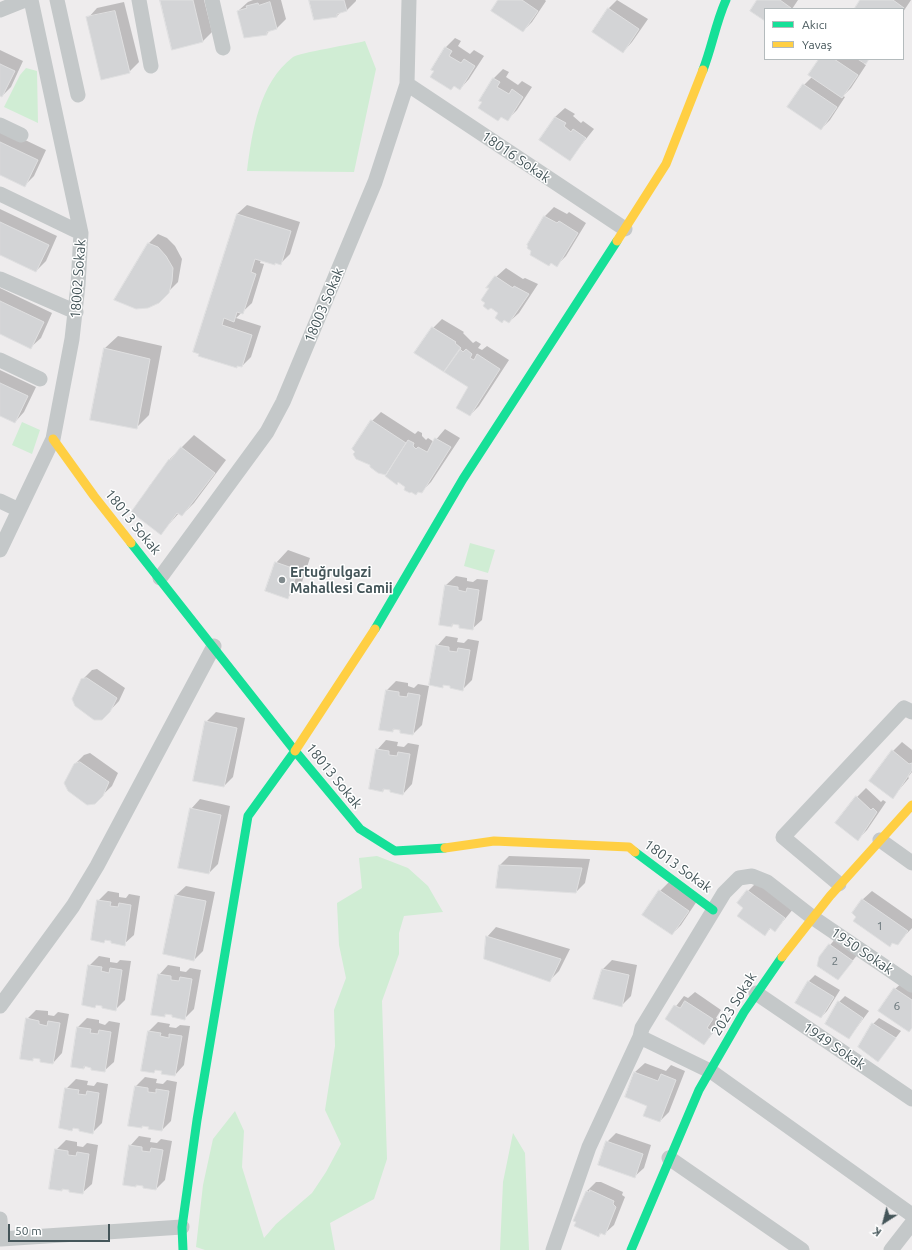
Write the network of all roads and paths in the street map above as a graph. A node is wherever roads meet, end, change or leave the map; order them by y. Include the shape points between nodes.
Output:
1 (25, 0) edge
2 (31, 0) edge
3 (57, 0) edge
4 (139, 0) edge
5 (212, 0) edge
6 (409, 0) edge
7 (726, 0) edge
8 (0, 10) edge
9 (223, 48) dead end
10 (151, 66) dead end
11 (407, 84) junction
12 (78, 95) dead end
13 (0, 125) edge
14 (21, 135) dead end
15 (0, 194) edge
16 (625, 230) junction
17 (81, 233) junction
18 (0, 279) edge
19 (76, 312) junction
20 (0, 360) edge
21 (40, 379) dead end
22 (53, 439) junction
23 (0, 501) edge
24 (19, 510) junction
25 (0, 550) edge
26 (160, 578) junction
27 (214, 646) junction
28 (912, 712) edge
29 (295, 751) junction
30 (912, 805) edge
31 (880, 840) junction
32 (912, 862) edge
33 (839, 884) junction
34 (714, 910) junction
35 (812, 917) junction
36 (912, 985) edge
37 (756, 993) junction
38 (0, 1006) edge
39 (640, 1037) junction
40 (712, 1072) junction
41 (912, 1099) edge
42 (669, 1158) junction
43 (912, 1215) edge
44 (0, 1219) edge
45 (912, 1223) edge
46 (182, 1227) junction
47 (632, 1249) edge
48 (183, 1250) edge
49 (553, 1250) edge
50 (802, 1250) edge
51 (891, 1250) edge

1 - 8 street
2 - 17 street, 18002 Sokak
3 - 12 street
4 - 10 street
5 - 9 street
6 - 11 street, 18003 Sokak
7 - 16 street via 710,53 666,164
11 - 16 street, 18016 Sokak
11 - 26 street, 18003 Sokak via 374,182 283,402 267,432
13 - 14 street
15 - 17 street
16 - 29 street via 499,422 385,614
17 - 19 street, 18002 Sokak
18 - 19 street
19 - 22 street, 18002 Sokak
20 - 21 street
22 - 24 street, 18002 Sokak
22 - 26 street, 18013 Sokak via 94,496
23 - 24 street
24 - 25 street, 18002 Sokak
26 - 27 street, 18013 Sokak
27 - 29 street, 18013 Sokak
27 - 38 street via 97,866 73,906
28 - 33 street via 904,708 783,837
29 - 34 street, 18013 Sokak via 360,829 395,851 445,848 494,841 629,847
29 - 46 street via 248,816 197,1120
30 - 31 street, 2023 Sokak
31 - 32 street
31 - 33 street, 2023 Sokak
33 - 35 street, 2023 Sokak
34 - 35 street, 1950 Sokak via 724,893 739,878 752,876 766,882
34 - 39 street, 1950 Sokak via 642,1028
35 - 36 street, 1950 Sokak
35 - 37 street, 2023 Sokak
37 - 40 street, 2023 Sokak via 724,1046
37 - 41 street, 1949 Sokak
39 - 40 street
39 - 49 street, 1950 Sokak via 589,1147
40 - 42 street, 2023 Sokak via 699,1090
40 - 43 street
42 - 47 street, 2023 Sokak
42 - 50 street
44 - 46 street via 2,1239
45 - 51 street
46 - 48 street

